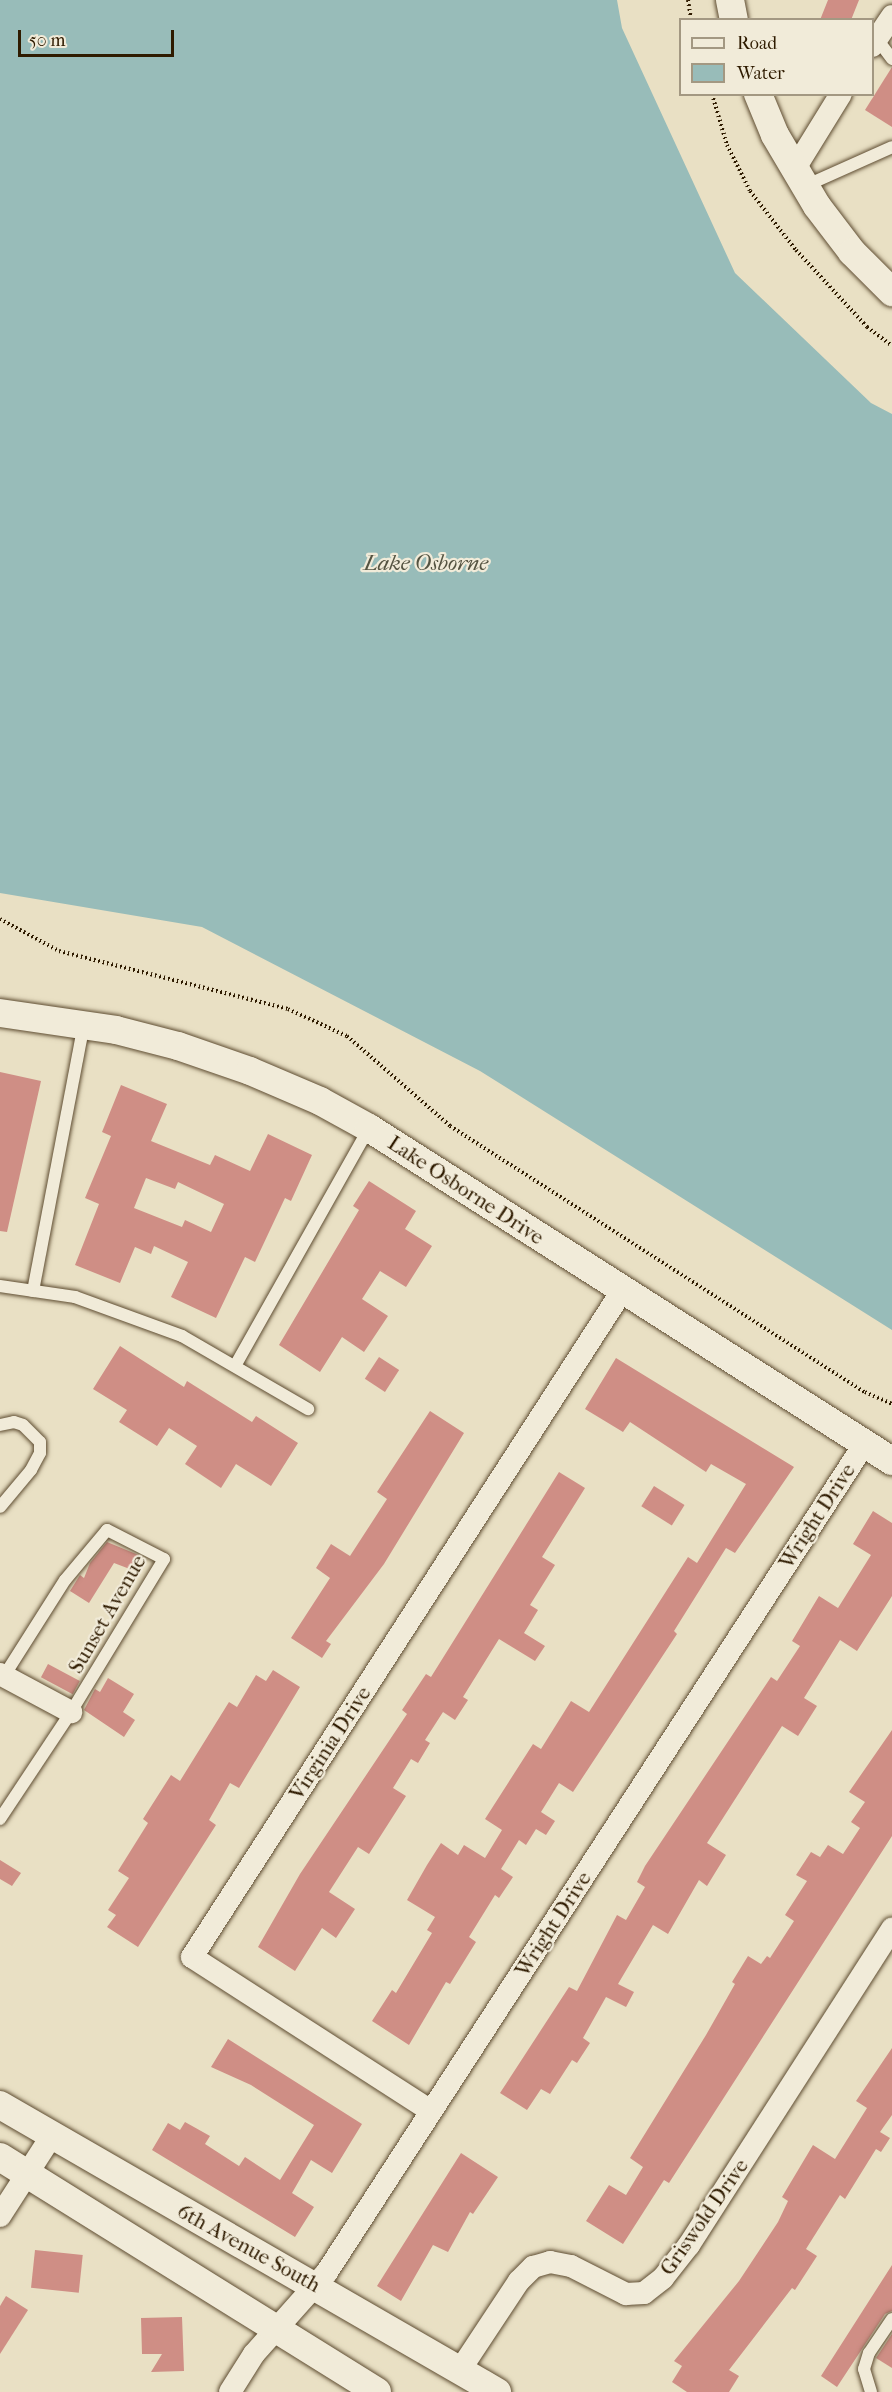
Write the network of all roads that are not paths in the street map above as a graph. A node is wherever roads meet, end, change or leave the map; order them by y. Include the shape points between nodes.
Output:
1 (730, 0) edge
2 (892, 16) edge
3 (734, 18) edge
4 (875, 43) edge
5 (892, 59) edge
6 (759, 96) edge
7 (841, 96) edge
8 (892, 147) edge
9 (799, 178) junction
10 (892, 292) edge
11 (0, 1013) edge
12 (84, 1024) junction
13 (369, 1128) junction
14 (0, 1286) edge
15 (33, 1291) junction
16 (622, 1291) junction
17 (235, 1366) junction
18 (309, 1409) dead end
19 (0, 1425) edge
20 (863, 1446) junction
21 (892, 1461) edge
22 (0, 1507) edge
23 (2, 1675) edge
24 (71, 1712) junction
25 (0, 1819) edge
26 (892, 1929) edge
27 (0, 2105) edge
28 (431, 2111) junction
29 (51, 2137) junction
30 (0, 2157) edge
31 (27, 2174) junction
32 (0, 2216) edge
33 (316, 2285) junction
34 (892, 2319) edge
35 (278, 2327) junction
36 (460, 2370) junction
37 (230, 2392) edge
38 (377, 2392) edge
39 (497, 2392) edge
40 (872, 2392) edge

1 - 3 street
2 - 4 street
4 - 5 lane
6 - 9 street
7 - 9 street
8 - 9 lane
9 - 10 street via 852,252
11 - 12 street, Lake Osborne Drive
12 - 13 street, Lake Osborne Drive via 178,1046 250,1071
12 - 15 lane
13 - 16 street, Lake Osborne Drive
13 - 17 lane
14 - 15 lane
15 - 17 lane via 75,1297 182,1336
16 - 20 street, Lake Osborne Drive
16 - 28 street, Virginia Drive via 192,1957
17 - 18 lane
19 - 22 lane via 23,1425 40,1442 40,1453 31,1470
20 - 21 street, Lake Osborne Drive
20 - 28 street, Wright Drive
23 - 24 street
23 - 24 lane, Sunset Avenue via 65,1580 107,1530 164,1559
24 - 25 lane
26 - 36 street, Griswold Drive via 663,2278 644,2292 626,2294 571,2266 550,2262 533,2267 519,2281
27 - 29 street, 6th Avenue South
28 - 33 street, Wright Drive
29 - 31 street
29 - 33 street, 6th Avenue South
30 - 31 street
31 - 32 street
31 - 35 street
33 - 35 street, Wright Drive
33 - 36 street, 6th Avenue South
34 - 40 lane via 869,2353 864,2369
35 - 37 street, Wright Drive via 254,2354
35 - 38 street
36 - 39 street, 6th Avenue South

